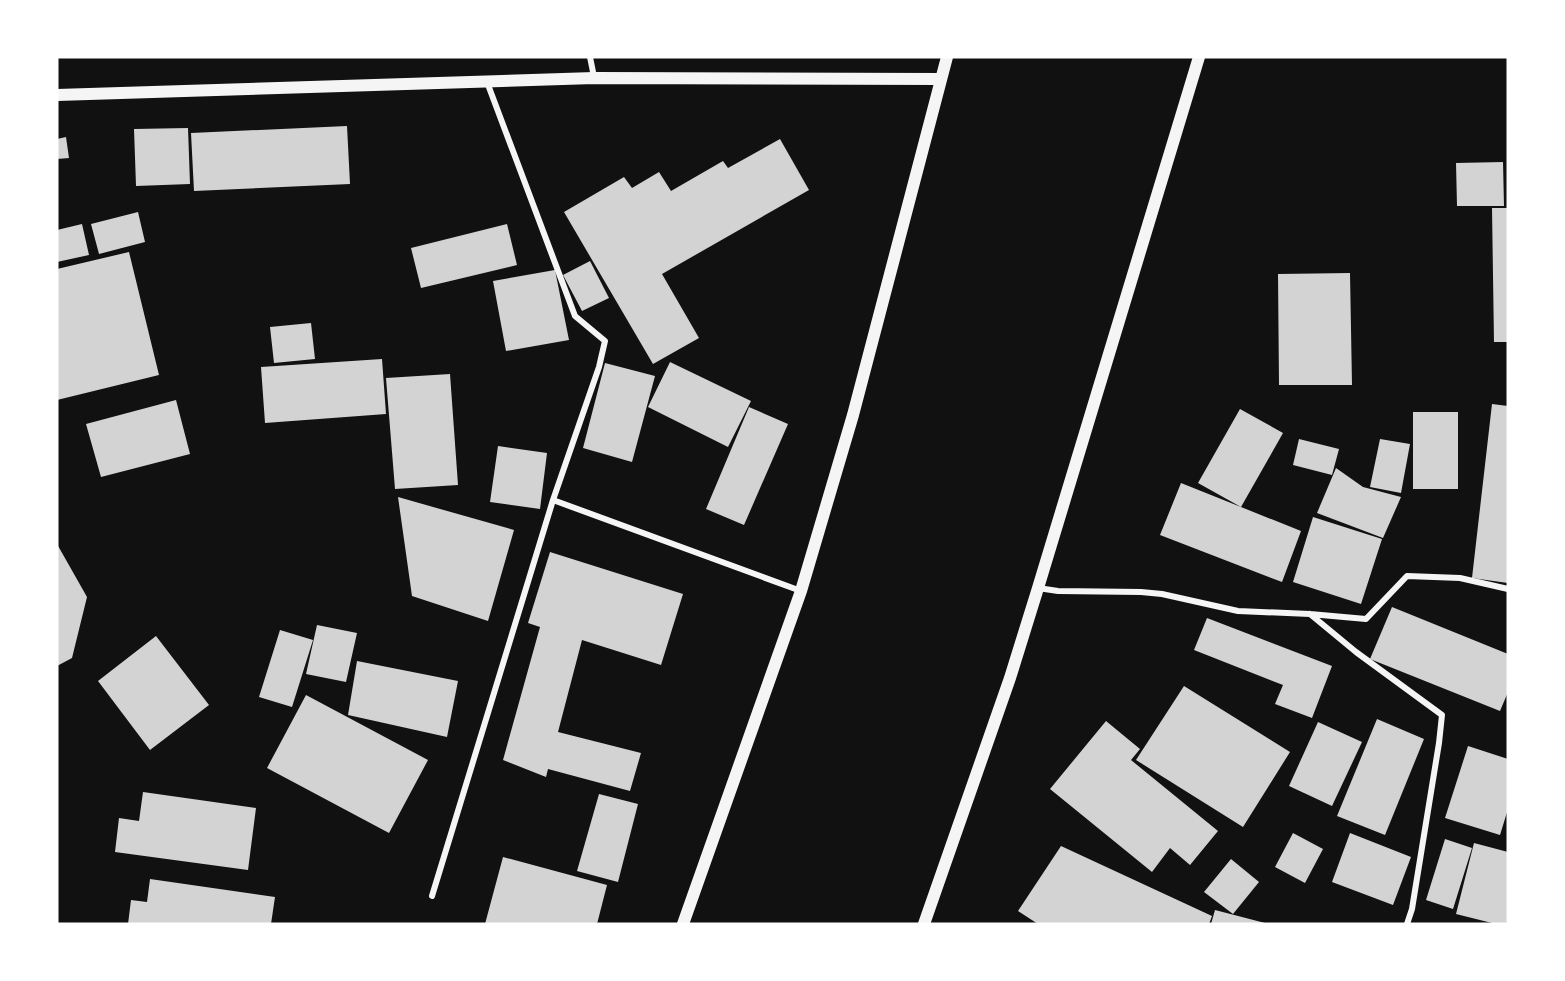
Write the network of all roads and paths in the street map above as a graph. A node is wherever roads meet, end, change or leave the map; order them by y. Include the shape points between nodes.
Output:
1 (590, 57) edge
2 (947, 57) edge
3 (1199, 57) edge
4 (594, 78) junction
5 (941, 79) junction
6 (487, 82) junction
7 (57, 95) edge
8 (553, 500) junction
9 (1038, 588) junction
10 (1508, 589) edge
11 (801, 591) junction
12 (1310, 614) junction
13 (432, 896) dead end
14 (683, 924) edge
15 (924, 924) edge
16 (1407, 924) edge

1 - 4 street
2 - 5 main road
3 - 9 main road
4 - 5 main road
4 - 6 main road
5 - 11 main road via 853,415
6 - 7 main road
6 - 8 street via 575,316 605,341
8 - 11 street
8 - 13 street
9 - 12 street via 1141,592 1238,611
9 - 15 main road
10 - 12 street via 1460,578 1407,576 1366,619
11 - 14 main road
12 - 16 street via 1442,715

